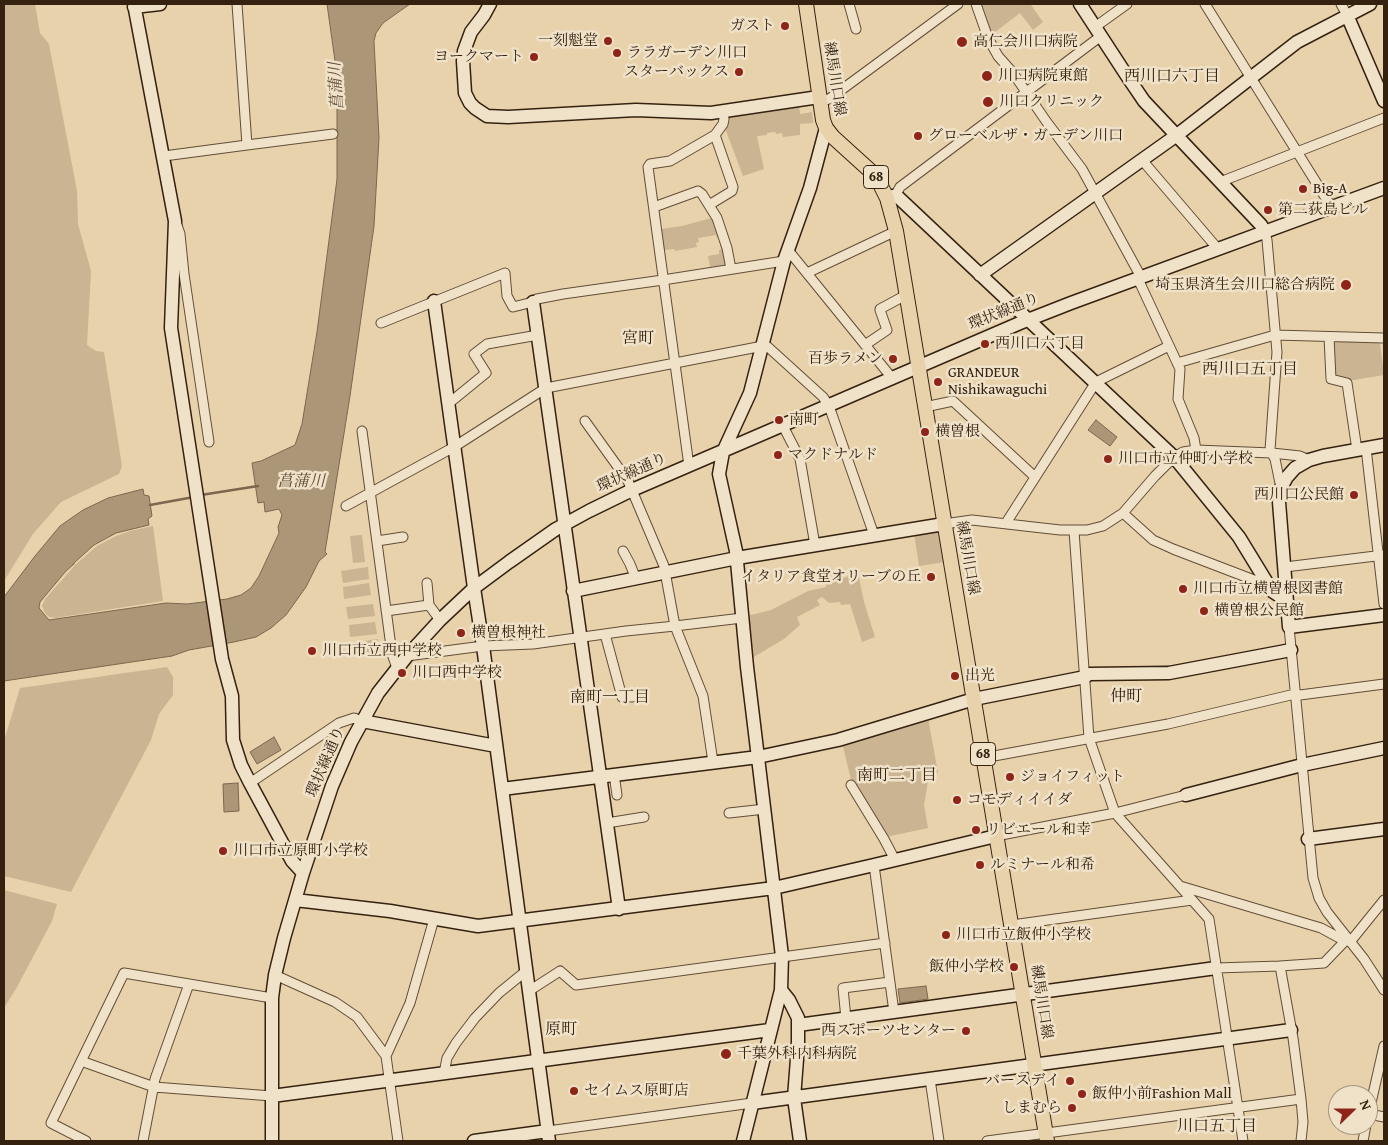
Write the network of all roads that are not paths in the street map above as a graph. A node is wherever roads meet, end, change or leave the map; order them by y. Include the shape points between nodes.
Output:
1 (160, 4) edge
2 (237, 4) edge
3 (490, 4) edge
4 (806, 4) edge
5 (849, 4) edge
6 (958, 4) edge
7 (976, 4) edge
8 (1080, 4) edge
9 (1127, 4) edge
10 (1205, 4) edge
11 (1370, 4) edge
12 (134, 6) edge
13 (1344, 10) edge
14 (856, 29) dead end
15 (1098, 32) junction
16 (1251, 78) junction
17 (1026, 92) junction
18 (819, 99) junction
19 (1384, 101) edge
20 (723, 111) junction
21 (1384, 118) edge
22 (826, 128) junction
23 (333, 134) dead end
24 (1177, 135) junction
25 (715, 136) junction
26 (247, 145) junction
27 (1297, 152) junction
28 (164, 156) junction
29 (1142, 160) junction
30 (1220, 182) junction
31 (1384, 188) edge
32 (1095, 194) junction
33 (891, 197) junction
34 (709, 205) junction
35 (654, 207) junction
36 (1332, 208) junction
37 (175, 221) junction
38 (896, 232) junction
39 (1265, 232) junction
40 (1218, 250) junction
41 (786, 256) junction
42 (731, 270) junction
43 (807, 273) junction
44 (980, 275) junction
45 (1140, 278) junction
46 (663, 280) junction
47 (906, 295) junction
48 (434, 301) junction
49 (533, 302) junction
50 (1028, 320) junction
51 (381, 323) dead end
52 (538, 335) junction
53 (1275, 335) junction
54 (1329, 337) junction
55 (1384, 338) edge
56 (865, 344) junction
57 (763, 346) junction
58 (1169, 346) junction
59 (675, 363) junction
60 (1177, 363) junction
61 (918, 367) junction
62 (892, 378) junction
63 (1096, 382) junction
64 (546, 388) junction
65 (448, 404) junction
66 (828, 406) junction
67 (925, 407) junction
68 (585, 421) dead end
69 (783, 426) junction
70 (362, 431) dead end
71 (209, 442) dead end
72 (1384, 445) edge
73 (454, 447) junction
74 (1362, 449) junction
75 (1196, 450) junction
76 (723, 452) junction
77 (1272, 453) junction
78 (1174, 457) junction
79 (1309, 460) junction
80 (689, 466) junction
81 (1035, 477) junction
82 (1280, 488) junction
83 (632, 490) junction
84 (370, 493) junction
85 (346, 506) dead end
86 (1123, 513) junction
87 (1006, 523) junction
88 (564, 524) junction
89 (944, 524) junction
90 (1074, 531) junction
91 (874, 535) junction
92 (403, 537) dead end
93 (377, 541) junction
94 (815, 546) junction
95 (623, 551) dead end
96 (1382, 555) edge
97 (737, 558) junction
98 (1285, 567) junction
99 (665, 573) junction
100 (636, 579) junction
101 (427, 583) dead end
102 (1267, 585) junction
103 (474, 588) junction
104 (573, 591) junction
105 (1287, 601) junction
106 (429, 604) junction
107 (1384, 604) edge
108 (386, 611) junction
109 (1384, 615) edge
110 (742, 618) junction
111 (440, 620) junction
112 (676, 626) junction
113 (1290, 627) junction
114 (605, 634) junction
115 (580, 638) junction
116 (483, 646) junction
117 (1292, 650) junction
118 (407, 656) junction
119 (397, 668) junction
120 (1085, 678) junction
121 (1384, 684) edge
122 (1295, 694) junction
123 (632, 697) dead end
124 (974, 700) junction
125 (362, 721) junction
126 (1089, 738) junction
127 (496, 746) junction
128 (1384, 748) edge
129 (758, 757) junction
130 (984, 758) junction
131 (713, 762) junction
132 (1302, 765) junction
133 (614, 774) junction
134 (599, 776) junction
135 (250, 783) junction
136 (851, 785) dead end
137 (502, 789) junction
138 (617, 795) dead end
139 (1186, 795) joint
140 (765, 809) junction
141 (730, 813) dead end
142 (1115, 813) junction
143 (644, 817) dead end
144 (607, 823) junction
145 (1384, 829) edge
146 (996, 836) junction
147 (1308, 838) junction
148 (895, 860) junction
149 (874, 866) junction
150 (303, 873) junction
151 (1180, 886) junction
152 (774, 888) junction
153 (296, 900) junction
154 (1192, 900) junction
155 (1384, 900) edge
156 (619, 909) junction
157 (434, 919) junction
158 (519, 922) junction
159 (1012, 924) junction
160 (1348, 941) junction
161 (885, 943) junction
162 (782, 956) junction
163 (1280, 966) junction
164 (1216, 968) junction
165 (526, 971) junction
166 (275, 975) junction
167 (890, 982) junction
168 (189, 984) junction
169 (529, 990) junction
170 (781, 990) junction
171 (1384, 990) edge
172 (1023, 995) junction
173 (272, 998) junction
174 (894, 1012) junction
175 (846, 1019) junction
176 (798, 1026) junction
177 (770, 1030) junction
178 (1291, 1030) junction
179 (1227, 1039) junction
180 (1384, 1046) edge
181 (386, 1056) junction
182 (539, 1060) junction
183 (81, 1061) junction
184 (1034, 1065) junction
185 (444, 1073) junction
186 (930, 1079) junction
187 (390, 1080) junction
188 (1375, 1085) edge
189 (154, 1087) junction
190 (272, 1096) junction
191 (794, 1098) junction
192 (1301, 1099) junction
193 (752, 1103) junction
194 (1238, 1107) junction
195 (549, 1136) edge
196 (1047, 1137) edge
197 (86, 1141) edge
198 (143, 1141) edge
199 (272, 1141) edge
200 (398, 1141) edge
201 (474, 1141) edge
202 (743, 1141) edge
203 (800, 1141) edge
204 (939, 1141) edge
205 (987, 1141) edge
206 (1243, 1141) edge
207 (1301, 1141) edge

1 - 12 street
2 - 26 street
3 - 20 street via 471,32 463,61 465,93 470,103 482,113 492,117 636,110
4 - 18 main road, 練馬川口線 / 68
5 - 14 street
6 - 18 street via 829,99
7 - 17 street via 998,56
8 - 15 street
9 - 15 street
10 - 16 street
11 - 13 street
12 - 28 street
13 - 16 street
13 - 19 street
15 - 17 street
15 - 24 street via 1144,101
16 - 24 street
16 - 27 street
17 - 32 street via 1082,169
17 - 33 street
18 - 20 street
18 - 22 main road, 練馬川口線 / 68
20 - 25 street via 723,124
21 - 27 street
22 - 33 main road, 練馬川口線 / 68 via 876,176
22 - 41 street via 816,170
23 - 26 street
24 - 29 street
24 - 30 street
25 - 34 street via 733,187 732,191
25 - 35 street via 670,161 650,164
26 - 28 street
27 - 30 street
27 - 36 street
28 - 37 street
29 - 32 street
29 - 40 street
30 - 39 street
31 - 36 street, 環状線通り
32 - 44 street
32 - 45 street
33 - 38 main road, 練馬川口線 / 68
33 - 44 street via 899,198
34 - 35 street via 698,191
34 - 42 street via 728,248
35 - 46 street
36 - 39 street, 環状線通り
37 - 71 street via 180,234
37 - 135 street via 171,328 222,659 232,696 233,740 240,765
38 - 43 street
38 - 47 main road, 練馬川口線 / 68
39 - 40 street, 環状線通り
39 - 53 street
40 - 45 street, 環状線通り
41 - 42 street
41 - 43 street
41 - 57 street
42 - 46 street
43 - 56 street
44 - 50 street
45 - 50 street, 環状線通り
45 - 58 street
46 - 49 street via 563,294
46 - 59 street
47 - 56 street via 880,309 886,330
47 - 61 main road, 練馬川口線 / 68
48 - 49 street via 505,273 507,296 513,307
48 - 51 street
48 - 65 street
49 - 52 street
50 - 61 street, 環状線通り
50 - 63 street
52 - 64 street
52 - 65 street via 487,344 474,354 486,373
53 - 54 street
53 - 60 street
53 - 77 street
54 - 55 street
54 - 74 street via 1331,379 1347,383
56 - 62 street
57 - 59 street
57 - 66 street via 823,397
57 - 76 street via 750,393
58 - 60 street
58 - 63 street
59 - 64 street
59 - 80 street
60 - 75 street via 1180,369 1178,399
61 - 62 street, 環状線通り
61 - 67 main road, 練馬川口線 / 68
62 - 66 street, 環状線通り
63 - 78 street
63 - 81 street
64 - 73 street
64 - 88 street
65 - 73 street
66 - 69 street, 環状線通り
66 - 91 street
67 - 81 street via 953,401
67 - 89 main road, 練馬川口線 / 68
68 - 83 street
69 - 76 street, 環状線通り
69 - 94 street via 800,459
70 - 84 street
72 - 74 street
73 - 84 street
73 - 103 street
74 - 79 street
74 - 96 street
75 - 77 street
75 - 78 street
76 - 80 street, 環状線通り
76 - 97 street via 719,474
77 - 79 street
77 - 82 street
78 - 86 street
78 - 102 street via 1239,538
79 - 82 street via 1295,468
80 - 83 street, 環状線通り
81 - 87 street
82 - 98 street
83 - 88 street, 環状線通り
83 - 99 street
84 - 85 street
84 - 93 street
86 - 90 street via 1095,529
86 - 102 street via 1153,540
87 - 89 street via 972,520
87 - 90 street
88 - 103 street, 環状線通り
88 - 104 street
89 - 91 street
89 - 124 main road, 練馬川口線 / 68
90 - 120 street
91 - 94 street
92 - 93 street
93 - 108 street
94 - 97 street
95 - 100 street
96 - 98 street
96 - 107 street
97 - 99 street
97 - 110 street
98 - 105 street
99 - 100 street
99 - 112 street
100 - 104 street
101 - 106 street
102 - 105 street
103 - 111 street, 環状線通り
103 - 116 street
104 - 115 street
105 - 113 street
106 - 108 street
106 - 111 street
108 - 119 street
109 - 113 street
110 - 112 street
110 - 129 street
111 - 118 street, 環状線通り
112 - 114 street
112 - 131 street via 702,696
113 - 117 street
114 - 115 street
114 - 123 street via 622,697
115 - 116 street
115 - 134 street
116 - 118 street
116 - 127 street
117 - 120 street via 1169,673 1089,674
117 - 122 street
118 - 119 street, 環状線通り
119 - 125 street, 環状線通り
120 - 124 street
120 - 126 street
121 - 122 street
122 - 126 street
122 - 132 street
124 - 129 street via 838,740
124 - 130 main road, 練馬川口線 / 68
125 - 127 street
125 - 135 street via 354,718 339,723
125 - 150 street, 環状線通り via 332,786
126 - 130 street
126 - 142 street
127 - 137 street
128 - 132 street
129 - 131 street
129 - 140 street
130 - 146 main road, 練馬川口線 / 68
131 - 133 street
132 - 139 street
132 - 147 street
133 - 134 street
133 - 138 street
134 - 137 street
134 - 144 street
135 - 150 street via 292,861
136 - 148 street
137 - 158 street
139 - 142 street
140 - 141 street
140 - 152 street
142 - 146 street
142 - 151 street
143 - 144 street
144 - 156 street
145 - 147 street
146 - 148 street
146 - 159 main road, 練馬川口線 / 68
147 - 160 street via 1319,898
148 - 149 street
149 - 152 street
149 - 161 street
150 - 153 street, 環状線通り
151 - 154 street
151 - 160 street via 1321,928
152 - 156 street
152 - 162 street
153 - 157 street
153 - 166 street, 環状線通り
154 - 159 street
154 - 164 street via 1209,919
155 - 160 street
156 - 158 street
157 - 158 street via 478,926
157 - 181 street via 410,1003
158 - 165 street
159 - 172 main road, 練馬川口線 / 68
160 - 163 street via 1324,963
160 - 171 street
161 - 162 street
161 - 167 street
162 - 169 street via 576,985 560,971
162 - 170 street
163 - 164 street
163 - 178 street
164 - 172 street
164 - 179 street
165 - 169 street
165 - 185 street via 475,1018 447,1058
166 - 173 street, 環状線通り
166 - 181 street via 335,1002 357,1017
167 - 174 street
167 - 175 street via 843,988
168 - 173 street
168 - 183 street via 124,973
168 - 189 street
169 - 182 street
170 - 176 street via 798,1018
170 - 177 street
172 - 174 street
172 - 184 main road, 練馬川口線 / 68
173 - 190 street, 環状線通り
174 - 175 street
175 - 176 street
176 - 191 street
177 - 182 street
177 - 193 street
178 - 179 street
178 - 192 street
179 - 184 street
179 - 194 street
180 - 188 street
181 - 187 street
182 - 185 street
182 - 195 street
183 - 189 street
183 - 197 street via 51,1122
184 - 186 street
184 - 196 main road, 練馬川口線 / 68
185 - 187 street
186 - 191 street
186 - 204 street
187 - 190 street
187 - 200 street
189 - 190 street
189 - 198 street
190 - 199 street, 環状線通り
191 - 193 street
191 - 203 street
192 - 194 street
192 - 207 street via 1304,1122
193 - 195 street
193 - 202 street
194 - 196 street
194 - 206 street
195 - 201 street
196 - 205 street

